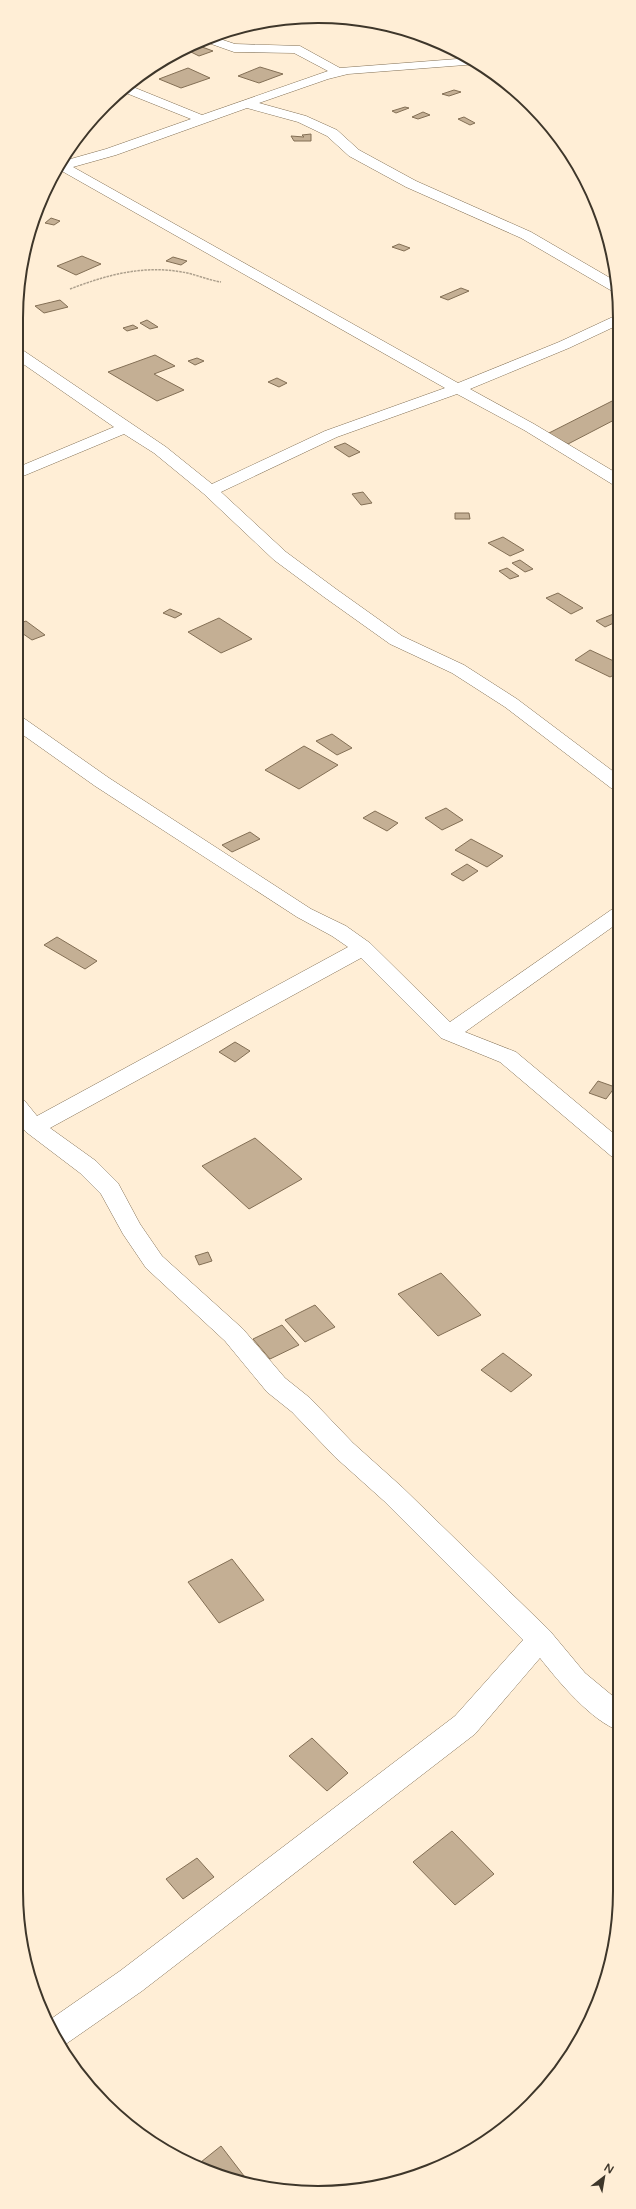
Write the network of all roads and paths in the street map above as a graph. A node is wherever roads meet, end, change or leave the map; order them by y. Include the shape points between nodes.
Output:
1 (215, 42) edge
2 (464, 62) edge
3 (338, 72) junction
4 (130, 90) edge
5 (247, 104) junction
6 (201, 118) junction
7 (66, 165) edge
8 (64, 169) edge
9 (257, 277) junction
10 (610, 284) edge
11 (70, 289) dead end
12 (613, 321) edge
13 (23, 357) edge
14 (459, 388) junction
15 (125, 428) junction
16 (23, 471) edge
17 (613, 477) edge
18 (210, 491) junction
19 (23, 727) edge
20 (613, 780) edge
21 (613, 918) edge
22 (363, 948) junction
23 (450, 1034) junction
24 (23, 1114) edge
25 (34, 1127) junction
26 (613, 1145) edge
27 (540, 1638) junction
28 (613, 1712) edge
29 (59, 2032) edge

1 - 3 street via 234,48 296,49
2 - 3 street
3 - 5 street
4 - 6 street
5 - 6 street
5 - 10 street via 302,119 320,127 332,133 354,153 411,184 526,235
6 - 7 street via 97,157
8 - 9 street
9 - 11 path via 230,283 165,269 128,269 109,273
9 - 14 street via 392,354
12 - 14 street via 564,345
13 - 15 street
14 - 17 street
14 - 18 street via 331,434
15 - 16 street
15 - 18 street via 160,450
18 - 20 street via 280,556 330,593 396,640 458,669 511,703 543,730
19 - 22 street via 102,782 304,913 339,931
21 - 23 street
22 - 23 street
22 - 25 street
23 - 26 street via 458,1039 498,1050
24 - 25 street
25 - 27 street via 88,1167 105,1183 154,1262 234,1335 276,1385 301,1405 344,1450 393,1494
27 - 28 street via 575,1681
27 - 29 street via 465,1725 131,1981

